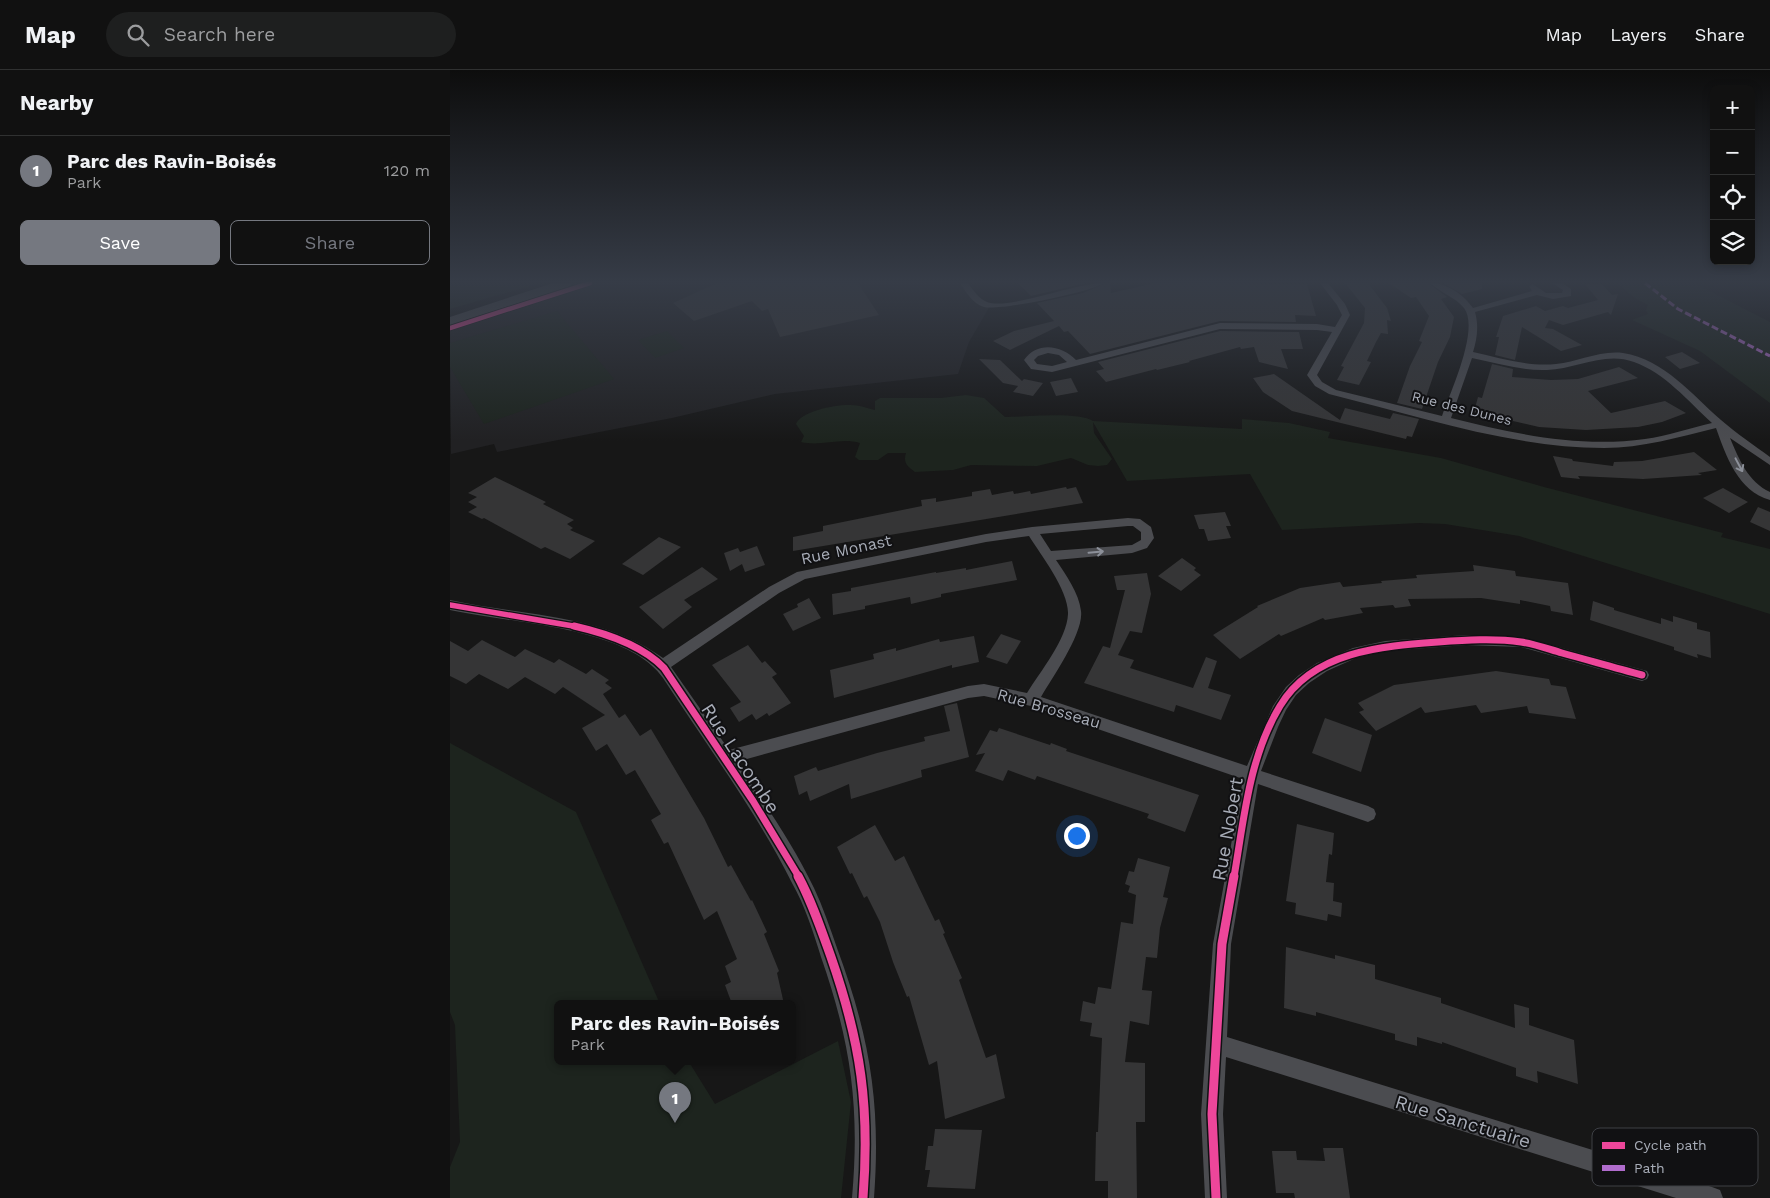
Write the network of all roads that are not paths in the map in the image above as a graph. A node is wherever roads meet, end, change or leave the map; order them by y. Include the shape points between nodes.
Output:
1 (1183, 336) edge
2 (1334, 336) edge
3 (1473, 336) edge
4 (1468, 354) junction
5 (1074, 364) dead end
6 (1446, 419) junction
7 (1720, 424) junction
8 (1770, 462) edge
9 (1770, 496) edge
10 (1032, 531) junction
11 (1047, 556) junction
12 (450, 605) edge
13 (662, 666) junction
14 (1642, 675) dead end
15 (1031, 700) junction
16 (725, 758) junction
17 (1252, 774) junction
18 (1368, 814) dead end
19 (1215, 1044) junction
20 (1592, 1161) edge
21 (1673, 1186) edge
22 (863, 1198) edge
23 (1216, 1198) edge
24 (1712, 1198) edge

1 - 5 street
2 - 6 street, Rue des Dunes via 1313,371 1318,384 1333,392
3 - 4 street
4 - 6 street
4 - 7 street via 1547,368 1600,356 1633,358 1658,370
6 - 7 street, Rue des Dunes via 1527,438 1605,445 1645,442
7 - 8 street
7 -> 9 street via 1746,479 1756,490
10 - 11 street
11 -> 10 street, Rue Monast via 1132,549 1143,546 1149,536 1142,525 1128,522
10 - 13 street, Rue Monast via 802,575 774,590
11 - 15 street via 1069,594 1075,614 1069,634
12 - 13 street, Rue Lacombe via 528,617 594,632 635,648
13 - 16 street, Rue Lacombe
14 - 17 street, Rue Nobert via 1543,647 1512,642 1466,640 1368,648 1322,667 1291,691 1270,727
15 - 16 street, Rue Brosseau via 984,690 968,692
15 - 17 street, Rue Brosseau
16 - 22 street, Rue Lacombe via 808,896 848,1005 865,1087 867,1128
17 - 18 street, Rue Brosseau
17 - 19 street, Rue Nobert via 1222,944
19 - 20 street, Rue Sanctuaire
19 - 23 street, Rue Nobert via 1212,1114
21 - 24 street, Rue Sanctuaire

